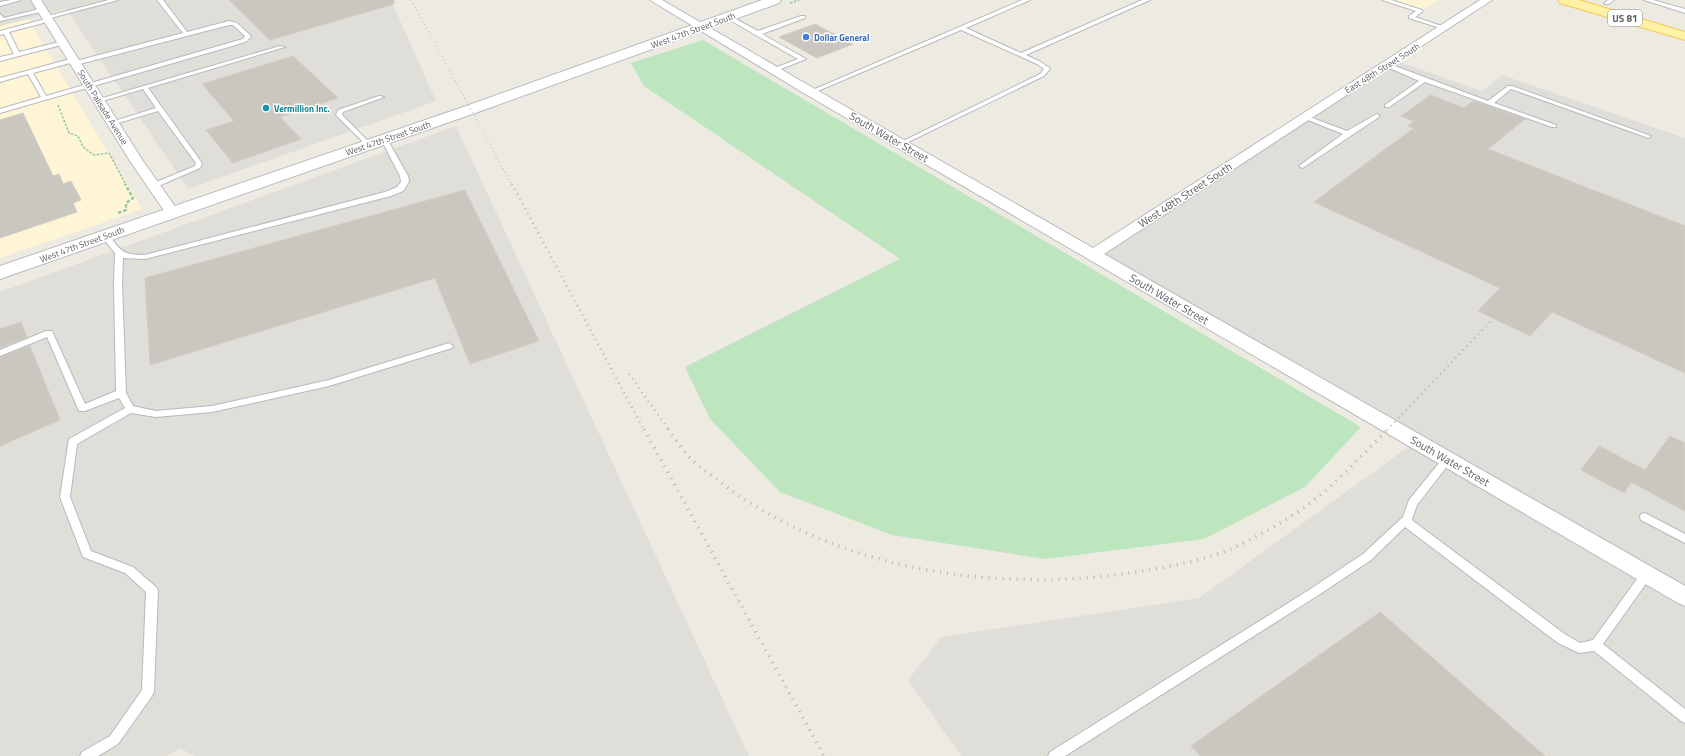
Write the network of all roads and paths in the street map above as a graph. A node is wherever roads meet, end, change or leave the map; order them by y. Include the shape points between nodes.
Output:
1 (18, 0) edge
2 (116, 0) edge
3 (160, 0) edge
4 (655, 0) edge
5 (774, 0) edge
6 (1027, 0) edge
7 (1147, 0) edge
8 (1385, 0) edge
9 (1487, 0) edge
10 (1565, 0) edge
11 (1647, 0) edge
12 (1605, 1) edge
13 (0, 4) edge
14 (1685, 11) edge
15 (44, 12) edge
16 (0, 16) edge
17 (728, 17) junction
18 (803, 17) dead end
19 (700, 27) junction
20 (1685, 27) edge
21 (961, 28) junction
22 (1445, 28) junction
23 (3, 32) edge
24 (758, 33) junction
25 (186, 34) junction
26 (1685, 36) edge
27 (63, 43) junction
28 (282, 47) dead end
29 (18, 55) junction
30 (1020, 55) junction
31 (0, 59) edge
32 (75, 62) junction
33 (1387, 65) junction
34 (774, 70) junction
35 (30, 72) junction
36 (1421, 79) junction
37 (0, 80) edge
38 (90, 86) junction
39 (144, 87) junction
40 (811, 92) junction
41 (381, 97) dead end
42 (45, 99) junction
43 (99, 100) junction
44 (57, 102) dead end
45 (1489, 103) junction
46 (1387, 106) dead end
47 (160, 109) junction
48 (0, 111) edge
49 (1377, 116) dead end
50 (1305, 117) junction
51 (113, 123) junction
52 (1554, 126) dead end
53 (1348, 134) junction
54 (1276, 135) joint
55 (1648, 136) dead end
56 (376, 142) junction
57 (900, 144) junction
58 (1302, 166) dead end
59 (153, 185) junction
60 (172, 212) junction
61 (114, 215) dead end
62 (105, 236) junction
63 (119, 253) junction
64 (1093, 255) junction
65 (0, 273) edge
66 (449, 346) dead end
67 (0, 352) edge
68 (121, 393) junction
69 (130, 409) junction
70 (1447, 460) junction
71 (1645, 517) dead end
72 (1407, 519) junction
73 (1685, 539) edge
74 (1646, 575) junction
75 (1685, 597) edge
76 (1596, 645) junction
77 (1685, 717) edge
78 (86, 756) edge
79 (1054, 756) edge

1 - 13 lane
2 - 15 lane
3 - 25 lane
4 - 19 street, South Water Street
5 - 17 street, West 47th Street South
6 - 21 lane
7 - 30 lane
8 - 22 lane via 1420,11 1411,17
9 - 22 street, East 48th Street South
10 - 26 main road, US 81
11 - 14 lane
12 - 20 main road, US 81
15 - 16 lane via 2,20
15 - 23 lane
15 - 27 street, South Palisade Avenue
17 - 19 street, West 47th Street South
17 - 24 lane
18 - 24 lane
19 - 34 street, South Water Street
19 - 56 street, West 47th Street South
21 - 30 lane
21 - 40 lane
22 - 33 street, East 48th Street South
23 - 29 lane
24 - 34 lane via 803,59
25 - 32 lane
25 - 38 lane via 229,23 235,24 248,36 237,43
27 - 29 lane
27 - 32 street, South Palisade Avenue
28 - 39 lane
29 - 31 lane
30 - 57 lane via 1047,69 1042,75
32 - 35 lane
32 - 38 street, South Palisade Avenue
33 - 36 lane
33 - 50 street, East 48th Street South
34 - 40 street, South Water Street
35 - 37 lane
35 - 42 lane
36 - 45 lane
36 - 46 lane via 1422,82
38 - 42 lane
38 - 43 street, South Palisade Avenue
39 - 43 lane
39 - 47 lane
40 - 57 street, South Water Street
41 - 56 lane via 340,111 339,115
42 - 48 lane
43 - 51 street, South Palisade Avenue
44 - 61 path via 69,133 78,136 83,147 94,155 109,153 133,198 126,203 126,210
45 - 52 lane
45 - 55 lane via 1510,88
47 - 51 lane
47 - 59 lane via 199,163 198,167
49 - 53 lane
50 - 53 lane
50 - 54 street, East 48th Street South
51 - 59 street, South Palisade Avenue
53 - 58 lane
54 - 64 street, West 48th Street South
56 - 60 street, West 47th Street South
56 - 63 lane via 404,176 406,182 400,189 167,253 128,258
57 - 64 street, South Water Street
59 - 60 street, South Palisade Avenue
60 - 62 street, West 47th Street South
62 - 63 lane
62 - 65 street, West 47th Street South
63 - 68 lane
64 - 70 street, South Water Street
66 - 69 lane via 329,383 212,409 156,414
67 - 68 lane via 49,333 82,409
68 - 69 lane
69 - 78 lane via 72,442 65,497 88,554 129,570 152,590 148,692 114,740
70 - 72 lane via 1413,503
70 - 74 street, South Water Street
71 - 73 lane
72 - 76 lane via 1409,524 1562,639 1580,648
72 - 79 lane via 1367,557
74 - 75 street, South Water Street
74 - 76 lane
76 - 77 lane

